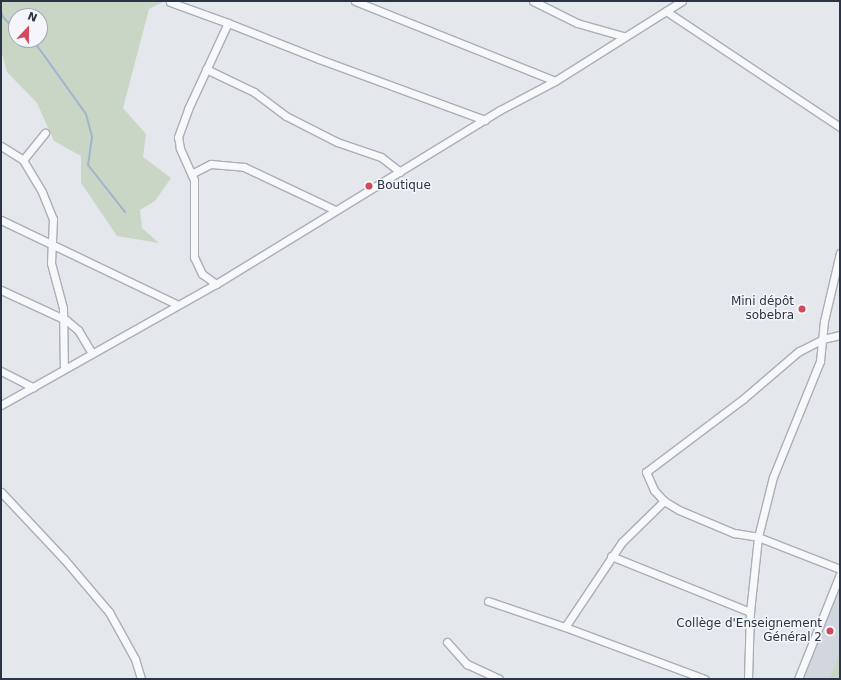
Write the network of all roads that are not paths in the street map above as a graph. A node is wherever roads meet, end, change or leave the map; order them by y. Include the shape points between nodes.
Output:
1 (355, 1) edge
2 (535, 1) edge
3 (682, 1) edge
4 (170, 2) dead end
5 (666, 11) junction
6 (228, 23) junction
7 (623, 36) junction
8 (206, 69) junction
9 (555, 81) junction
10 (485, 120) junction
11 (840, 127) edge
12 (45, 133) dead end
13 (1, 146) edge
14 (23, 160) junction
15 (400, 172) junction
16 (193, 173) junction
17 (335, 210) junction
18 (1, 220) edge
19 (50, 245) junction
20 (840, 253) edge
21 (216, 284) junction
22 (1, 290) edge
23 (176, 304) junction
24 (63, 318) junction
25 (840, 335) edge
26 (823, 339) junction
27 (92, 352) junction
28 (64, 368) junction
29 (1, 371) edge
30 (33, 387) junction
31 (1, 405) edge
32 (1, 492) edge
33 (664, 501) junction
34 (758, 537) junction
35 (611, 556) junction
36 (840, 569) edge
37 (840, 574) edge
38 (488, 601) dead end
39 (750, 612) junction
40 (565, 627) junction
41 (447, 642) dead end
42 (479, 671) junction
43 (141, 679) edge
44 (478, 679) edge
45 (499, 679) edge
46 (705, 679) edge
47 (748, 679) edge
48 (798, 679) edge

1 - 9 street
2 - 7 street via 577,23
3 - 5 street
4 - 6 street
5 - 7 street
5 - 11 street
6 - 8 street
6 - 10 street via 325,62
7 - 9 street
8 - 15 street via 254,92 286,116 337,142 381,157
8 - 16 street via 178,137 180,148
9 - 10 street
10 - 15 street
12 - 14 street
13 - 14 street
14 - 19 street via 49,207 53,227
15 - 17 street
16 - 17 street via 211,164 244,166
16 - 21 street via 196,195 194,257 202,274
17 - 21 street
18 - 19 street
19 - 23 street
19 - 24 street via 52,270 62,300
20 - 26 street via 824,321
21 - 23 street
22 - 24 street
23 - 27 street
24 - 27 street via 78,330
24 - 28 street
25 - 26 street
26 - 33 street via 799,351 743,399 646,472 654,490
26 - 34 street via 818,367 773,477
27 - 28 street
28 - 30 street
29 - 30 street
30 - 31 street
32 - 43 street via 64,559 109,612 135,659
33 - 34 street via 734,533
33 - 35 street via 633,529
34 - 36 street
34 - 39 street
35 - 39 street
35 - 40 street
37 - 48 street
38 - 40 street
39 - 47 street
40 - 46 street
41 - 42 street via 459,658
42 - 44 street
42 - 45 street

